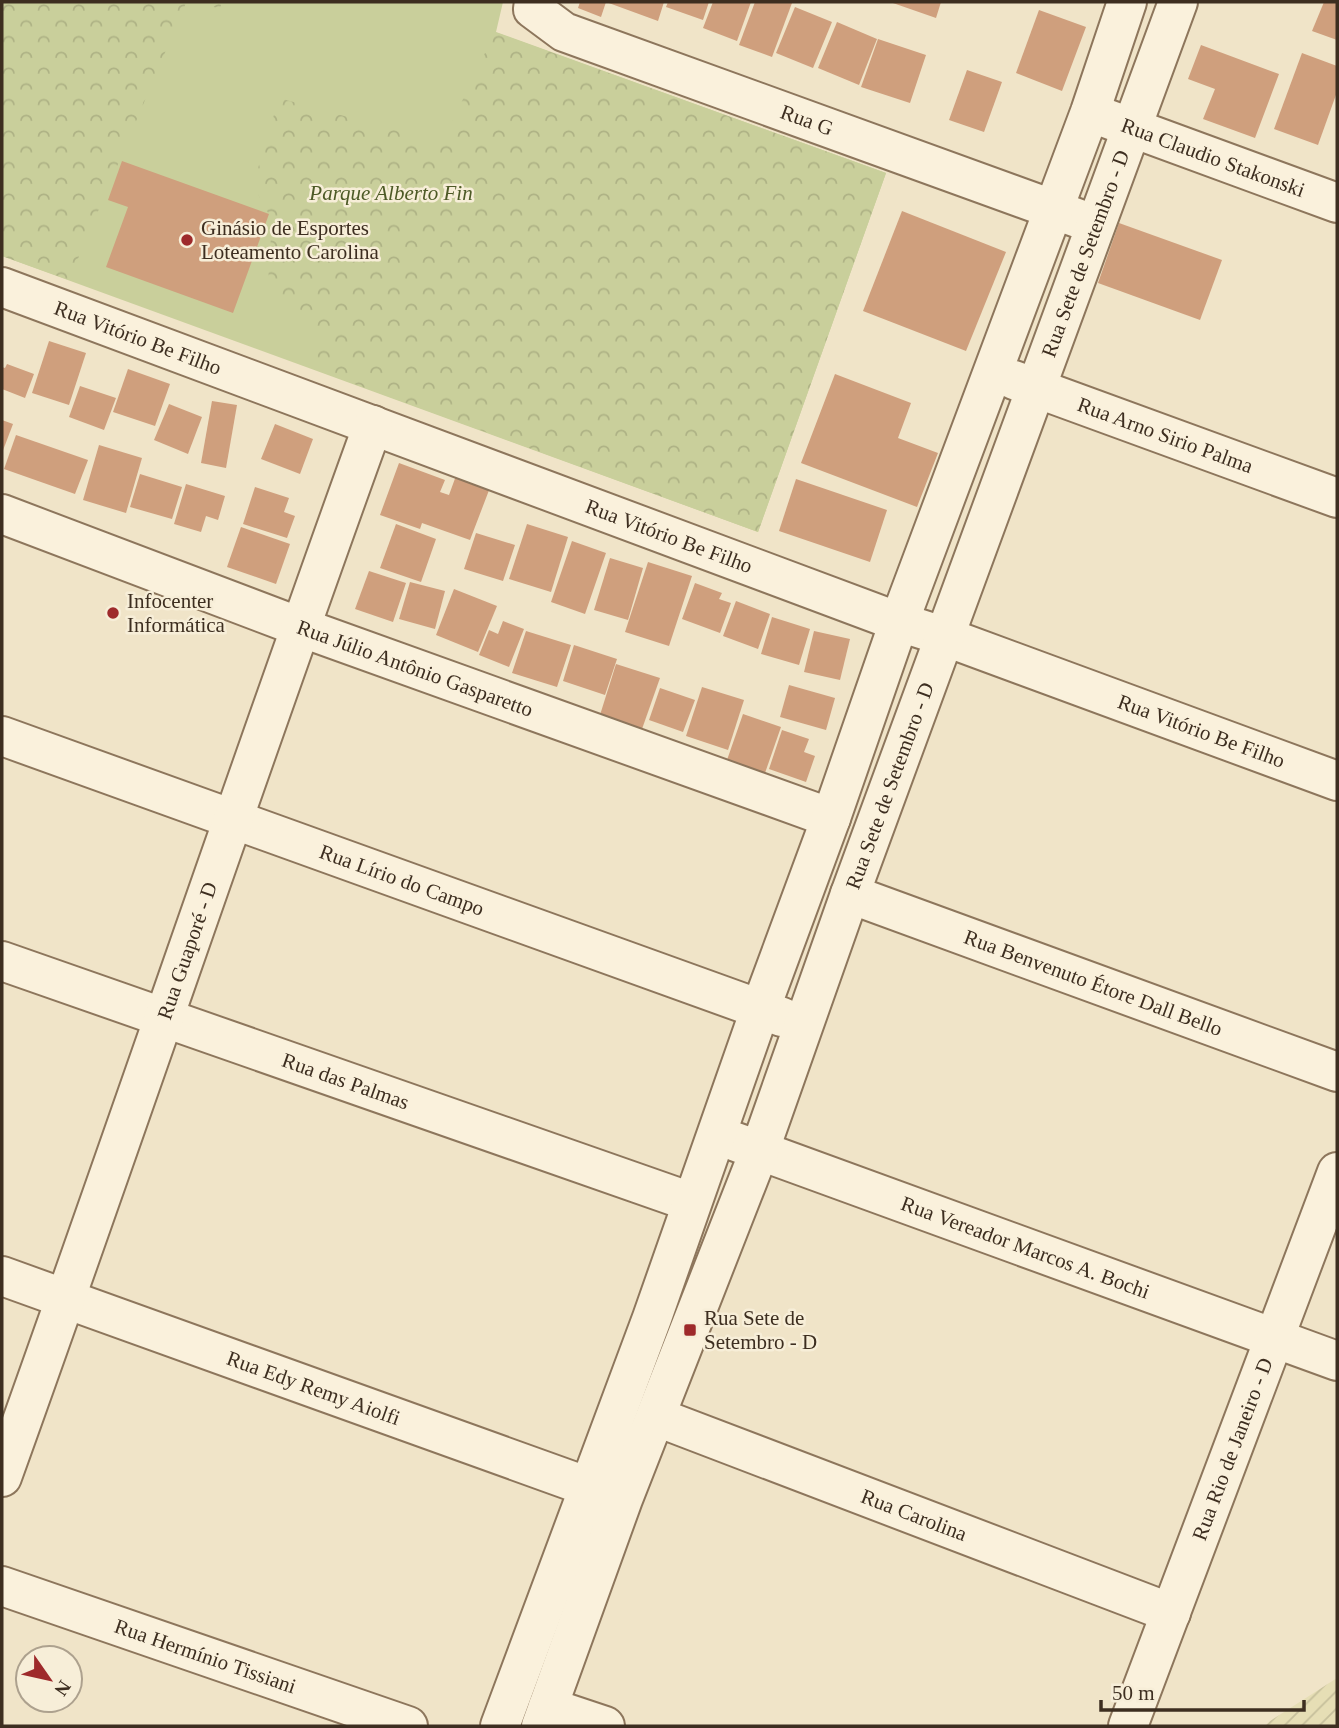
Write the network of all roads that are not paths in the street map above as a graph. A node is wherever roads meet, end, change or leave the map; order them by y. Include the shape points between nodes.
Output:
1 (534, 2) edge
2 (1117, 4) edge
3 (1174, 14) edge
4 (1090, 112) junction
5 (1132, 129) junction
6 (1337, 203) edge
7 (1052, 210) junction
8 (1096, 224) junction
9 (2, 287) edge
10 (992, 373) junction
11 (1038, 388) junction
12 (373, 425) junction
13 (963, 452) junction
14 (1010, 464) junction
15 (1337, 498) edge
16 (2, 514) edge
17 (900, 622) junction
18 (300, 627) junction
19 (946, 637) junction
20 (2, 736) edge
21 (1337, 781) edge
22 (831, 817) junction
23 (234, 820) junction
24 (850, 894) junction
25 (2, 961) edge
26 (760, 1010) junction
27 (164, 1019) junction
28 (804, 1025) junction
29 (1337, 1072) edge
30 (715, 1133) junction
31 (759, 1152) junction
32 (1337, 1172) edge
33 (691, 1202) junction
34 (2, 1276) edge
35 (66, 1300) junction
36 (652, 1318) junction
37 (690, 1330) junction
38 (1275, 1336) junction
39 (1337, 1361) edge
40 (657, 1417) junction
41 (2, 1477) edge
42 (606, 1494) junction
43 (2, 1586) edge
44 (1171, 1613) junction
45 (545, 1716) edge
46 (408, 1726) edge
47 (500, 1726) edge
48 (605, 1726) edge
49 (1128, 1726) edge

1 - 7 street, Rua G via 533,9 564,32
2 - 3 street
2 - 4 street, Rua Sete de Setembro - D
3 - 5 street, Rua Sete de Setembro - D
4 - 5 street, Rua Claudio Stakonski
4 - 7 street, Rua Sete de Setembro - D
5 - 6 street, Rua Claudio Stakonski
5 - 8 street, Rua Sete de Setembro - D
7 - 8 street, Rua G
7 - 10 street, Rua Sete de Setembro - D
8 - 11 street, Rua Sete de Setembro - D
9 - 12 street, Rua Vitório Be Filho
10 - 11 street, Rua Arno Sirio Palma
10 - 13 street, Rua Sete de Setembro - D
11 - 14 street, Rua Sete de Setembro - D
11 - 15 street, Rua Arno Sirio Palma
12 - 17 street, Rua Vitório Be Filho
12 - 18 street, Rua Guaporé - D
13 - 14 street
13 - 17 street, Rua Sete de Setembro - D
14 - 19 street, Rua Sete de Setembro - D
16 - 18 street, Rua Júlio Antônio Gasparetto
17 - 19 street, Rua Vitório Be Filho
17 - 22 street, Rua Sete de Setembro - D
18 - 22 street, Rua Júlio Antônio Gasparetto
18 - 23 street, Rua Guaporé - D
19 - 21 street, Rua Vitório Be Filho
19 - 24 street, Rua Sete de Setembro - D
20 - 23 street, Rua Lírio do Campo
22 - 26 street, Rua Sete de Setembro - D
23 - 26 street, Rua Lírio do Campo
23 - 27 street, Rua Guaporé - D
24 - 28 street, Rua Sete de Setembro - D
24 - 29 street, Rua Benvenuto Étore Dall Bello
25 - 27 street, Rua das Palmas
26 - 28 street, Rua Lírio do Campo
26 - 30 street, Rua Sete de Setembro - D
27 - 33 street, Rua das Palmas
27 - 35 street, Rua Guaporé - D
28 - 31 street, Rua Sete de Setembro - D
30 - 31 street, Rua Vereador Marcos A. Bochi
30 - 33 street, Rua Sete de Setembro - D
31 - 37 street, Rua Sete de Setembro - D
31 - 38 street, Rua Vereador Marcos A. Bochi
32 - 38 street, Rua Rio de Janeiro - D
33 - 36 street, Rua Sete de Setembro - D
34 - 35 street, Rua Edy Remy Aiolfi
35 - 41 street, Rua Guaporé - D
35 - 42 street, Rua Edy Remy Aiolfi
36 - 37 street
36 - 42 street, Rua Sete de Setembro - D
37 - 40 street, Rua Sete de Setembro - D
38 - 39 street, Rua Vereador Marcos A. Bochi
38 - 44 street, Rua Rio de Janeiro - D
40 - 42 street, Rua Sete de Setembro - D
40 - 44 street, Rua Carolina
42 - 45 street, Rua Sete de Setembro - D
42 - 47 street, Rua Sete de Setembro - D
43 - 46 street, Rua Hermínio Tissiani
44 - 49 street, Rua Rio de Janeiro - D
45 - 48 street

